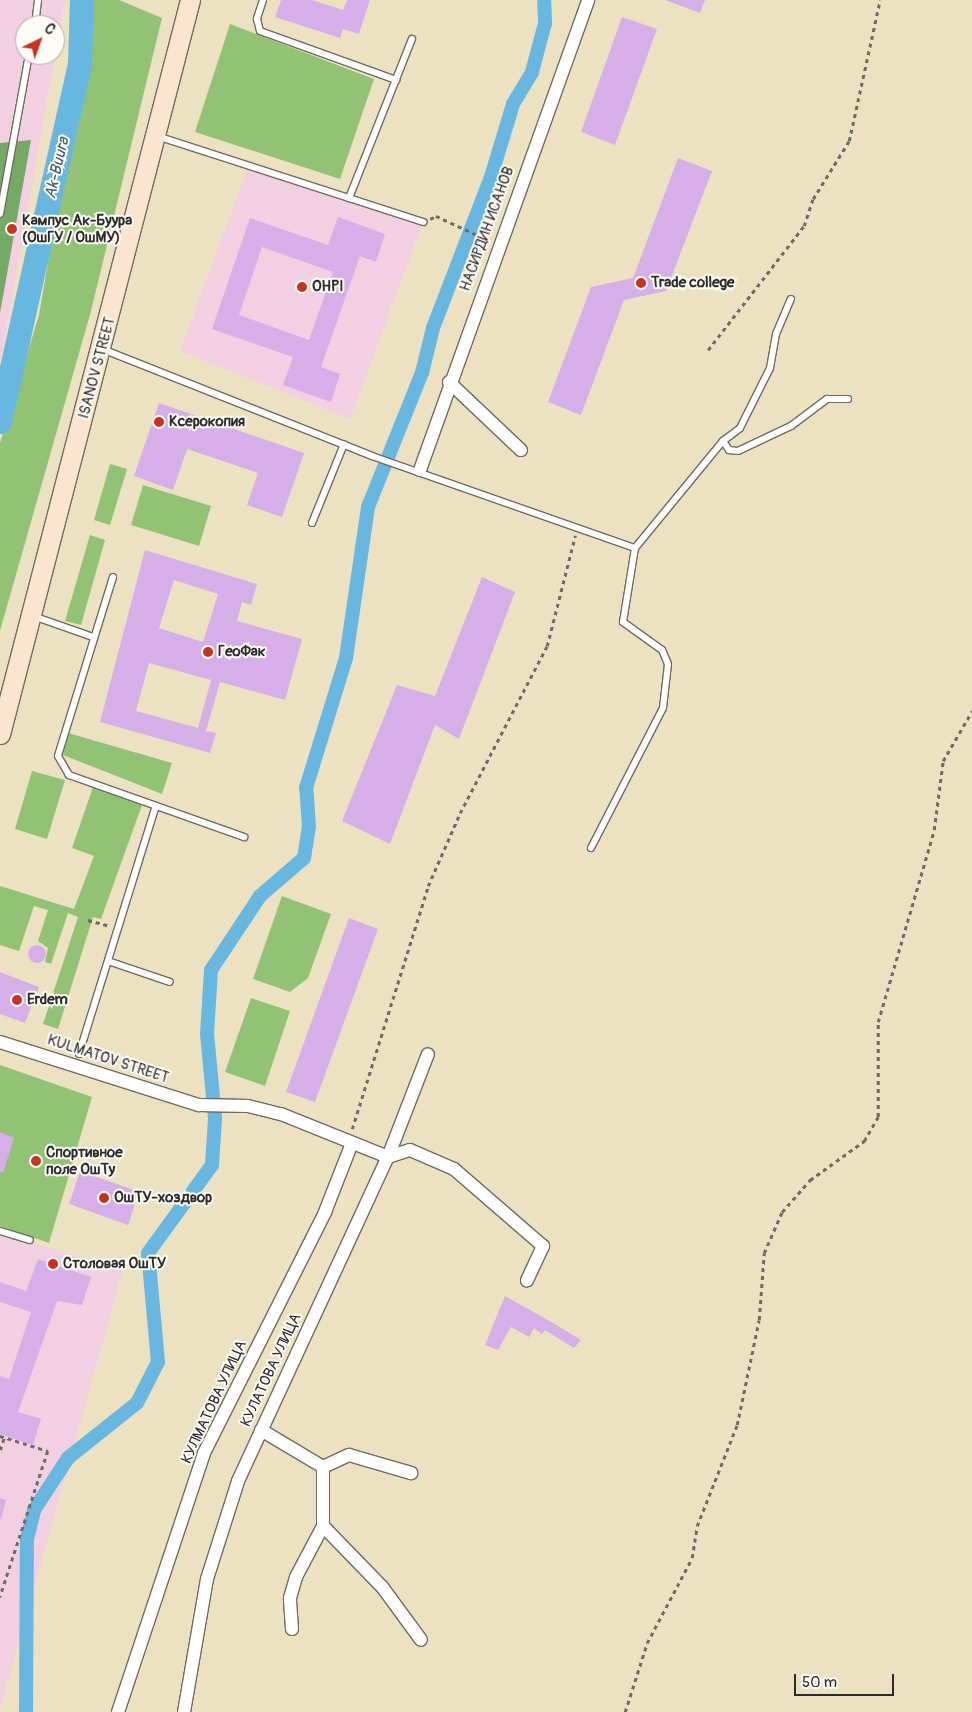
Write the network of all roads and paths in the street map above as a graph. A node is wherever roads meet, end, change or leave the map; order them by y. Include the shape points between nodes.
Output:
1 (38, 0) edge
2 (190, 0) edge
3 (263, 0) edge
4 (588, 0) edge
5 (880, 0) edge
6 (36, 15) edge
7 (412, 39) dead end
8 (27, 65) edge
9 (396, 80) junction
10 (156, 135) junction
11 (349, 198) junction
12 (0, 214) edge
13 (423, 222) joint
14 (482, 238) dead end
15 (791, 299) dead end
16 (101, 349) junction
17 (708, 350) dead end
18 (450, 382) junction
19 (848, 399) dead end
20 (723, 441) junction
21 (344, 444) junction
22 (521, 450) dead end
23 (420, 470) junction
24 (312, 523) dead end
25 (576, 528) junction
26 (635, 548) junction
27 (113, 577) dead end
28 (31, 616) junction
29 (93, 637) junction
30 (972, 711) edge
31 (0, 734) edge
32 (155, 808) junction
33 (244, 837) dead end
34 (591, 848) dead end
35 (88, 920) dead end
36 (118, 928) junction
37 (108, 961) junction
38 (170, 982) dead end
39 (0, 1042) edge
40 (79, 1054) dead end
41 (428, 1054) dead end
42 (352, 1143) junction
43 (388, 1158) junction
44 (0, 1231) edge
45 (30, 1240) dead end
46 (527, 1280) dead end
47 (261, 1430) junction
48 (0, 1436) edge
49 (4, 1438) junction
50 (0, 1450) edge
51 (323, 1467) junction
52 (411, 1474) dead end
53 (323, 1526) junction
54 (0, 1597) edge
55 (292, 1629) dead end
56 (421, 1640) dead end
57 (118, 1712) edge
58 (184, 1712) edge
59 (625, 1712) edge

1 - 6 lane
2 - 10 main road, ISANOV STREET
3 - 9 lane via 257,18 260,31
4 - 18 street, НАСИРДИН ИСАНОВ
5 - 17 path via 849,141 813,198 804,226
7 - 9 lane
8 - 12 lane
9 - 11 lane
10 - 11 lane
10 - 16 main road, ISANOV STREET
11 - 13 lane
13 - 14 path via 436,216
15 - 20 lane via 776,334 770,368 740,428
16 - 21 lane
16 - 28 main road, ISANOV STREET
18 - 22 street
18 - 23 street, НАСИРДИН ИСАНОВ
19 - 20 lane via 827,399 791,426 738,451 729,450
20 - 26 lane
21 - 23 lane
21 - 24 lane
23 - 25 lane
25 - 26 lane
25 - 42 path via 547,646 460,813 410,932 354,1119
26 - 34 lane via 623,622 662,650 668,664 662,708
27 - 29 lane
28 - 29 lane
28 - 31 main road, ISANOV STREET
29 - 32 lane via 58,756 69,775
30 - 59 path via 943,761 934,830 878,1022 878,1117 864,1141 810,1180 788,1206 764,1253 759,1320 737,1425 698,1526 692,1558 647,1643
32 - 33 lane
32 - 36 lane
35 - 36 path
36 - 37 lane
37 - 38 lane
37 - 40 lane
39 - 42 street, KULMATOV STREET via 206,1106 248,1106 308,1124
41 - 43 street, КУЛАТОВА УЛИЦА
42 - 43 street, KULMATOV STREET
42 - 57 street, КУЛМАТОВА УЛИЦА via 325,1212 204,1453
43 - 46 street via 410,1150 454,1169 543,1246
43 - 47 street, КУЛАТОВА УЛИЦА
44 - 45 lane
47 - 51 street
47 - 58 street, КУЛАТОВА УЛИЦА via 238,1481 207,1579
48 - 49 path
49 - 50 path
49 - 54 path via 48,1451
51 - 52 street via 349,1456
51 - 53 street
53 - 55 street via 296,1577 290,1598
53 - 56 street via 384,1588

